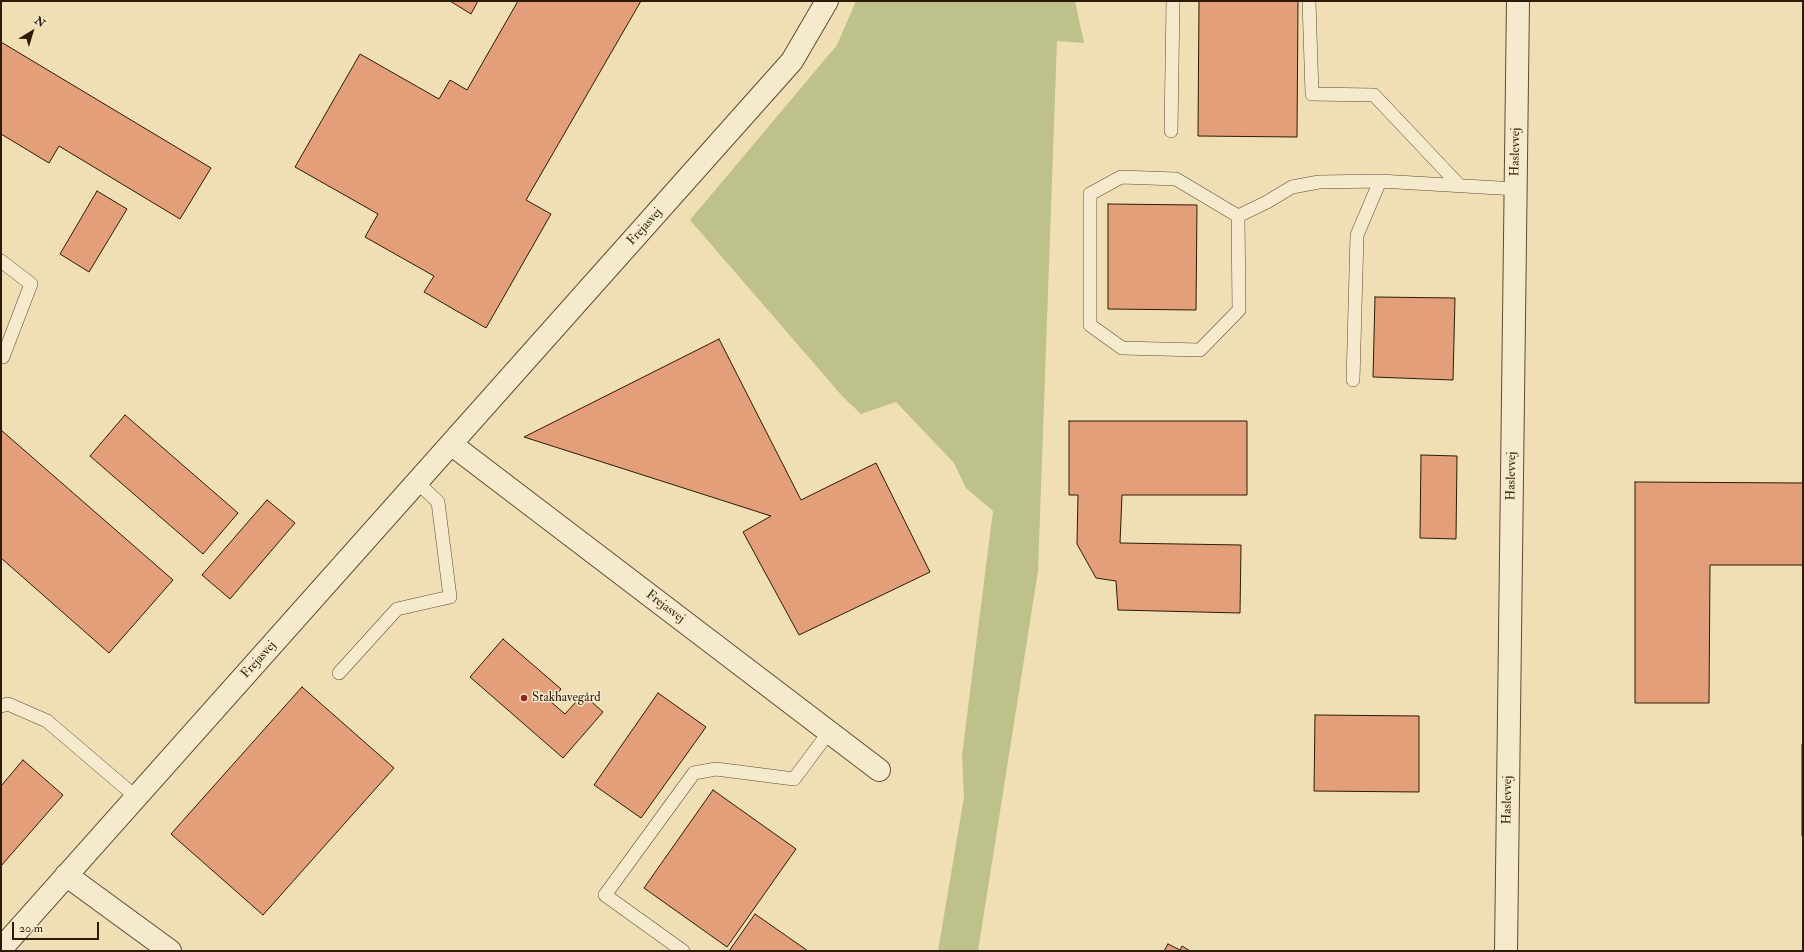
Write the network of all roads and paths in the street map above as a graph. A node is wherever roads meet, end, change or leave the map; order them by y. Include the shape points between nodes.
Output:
1 (827, 1) edge
2 (1173, 1) edge
3 (1309, 1) edge
4 (1518, 1) edge
5 (1171, 131) dead end
6 (1380, 181) junction
7 (1459, 185) junction
8 (1516, 190) junction
9 (1238, 216) junction
10 (1, 262) edge
11 (4, 357) dead end
12 (1353, 380) dead end
13 (451, 444) junction
14 (417, 482) junction
15 (339, 673) dead end
16 (1, 706) edge
17 (829, 732) junction
18 (879, 770) dead end
19 (136, 797) junction
20 (66, 875) junction
21 (1, 949) edge
22 (170, 951) edge
23 (682, 951) edge
24 (1506, 951) edge

1 - 13 street, Frejasvej via 792,61
2 - 5 lane
3 - 7 lane via 1312,94 1374,94
4 - 8 street, Haslevvej
6 - 7 lane
6 - 9 lane via 1319,182 1292,187
6 - 12 lane via 1357,236
7 - 8 lane
8 - 24 street, Haslevvej
9 - 9 lane via 1239,310 1200,350 1122,348 1090,325 1090,194 1121,177 1176,179
10 - 11 lane via 31,284
13 - 14 street, Frejasvej
13 - 17 street, Frejasvej
14 - 15 lane via 438,502 450,598 397,609
14 - 19 street, Frejasvej
16 - 19 lane via 8,704 48,721
17 - 18 street, Frejasvej
17 - 23 lane via 794,779 716,769 694,774 605,895
19 - 20 street, Frejasvej
20 - 21 street, Frejasvej
20 - 22 street

